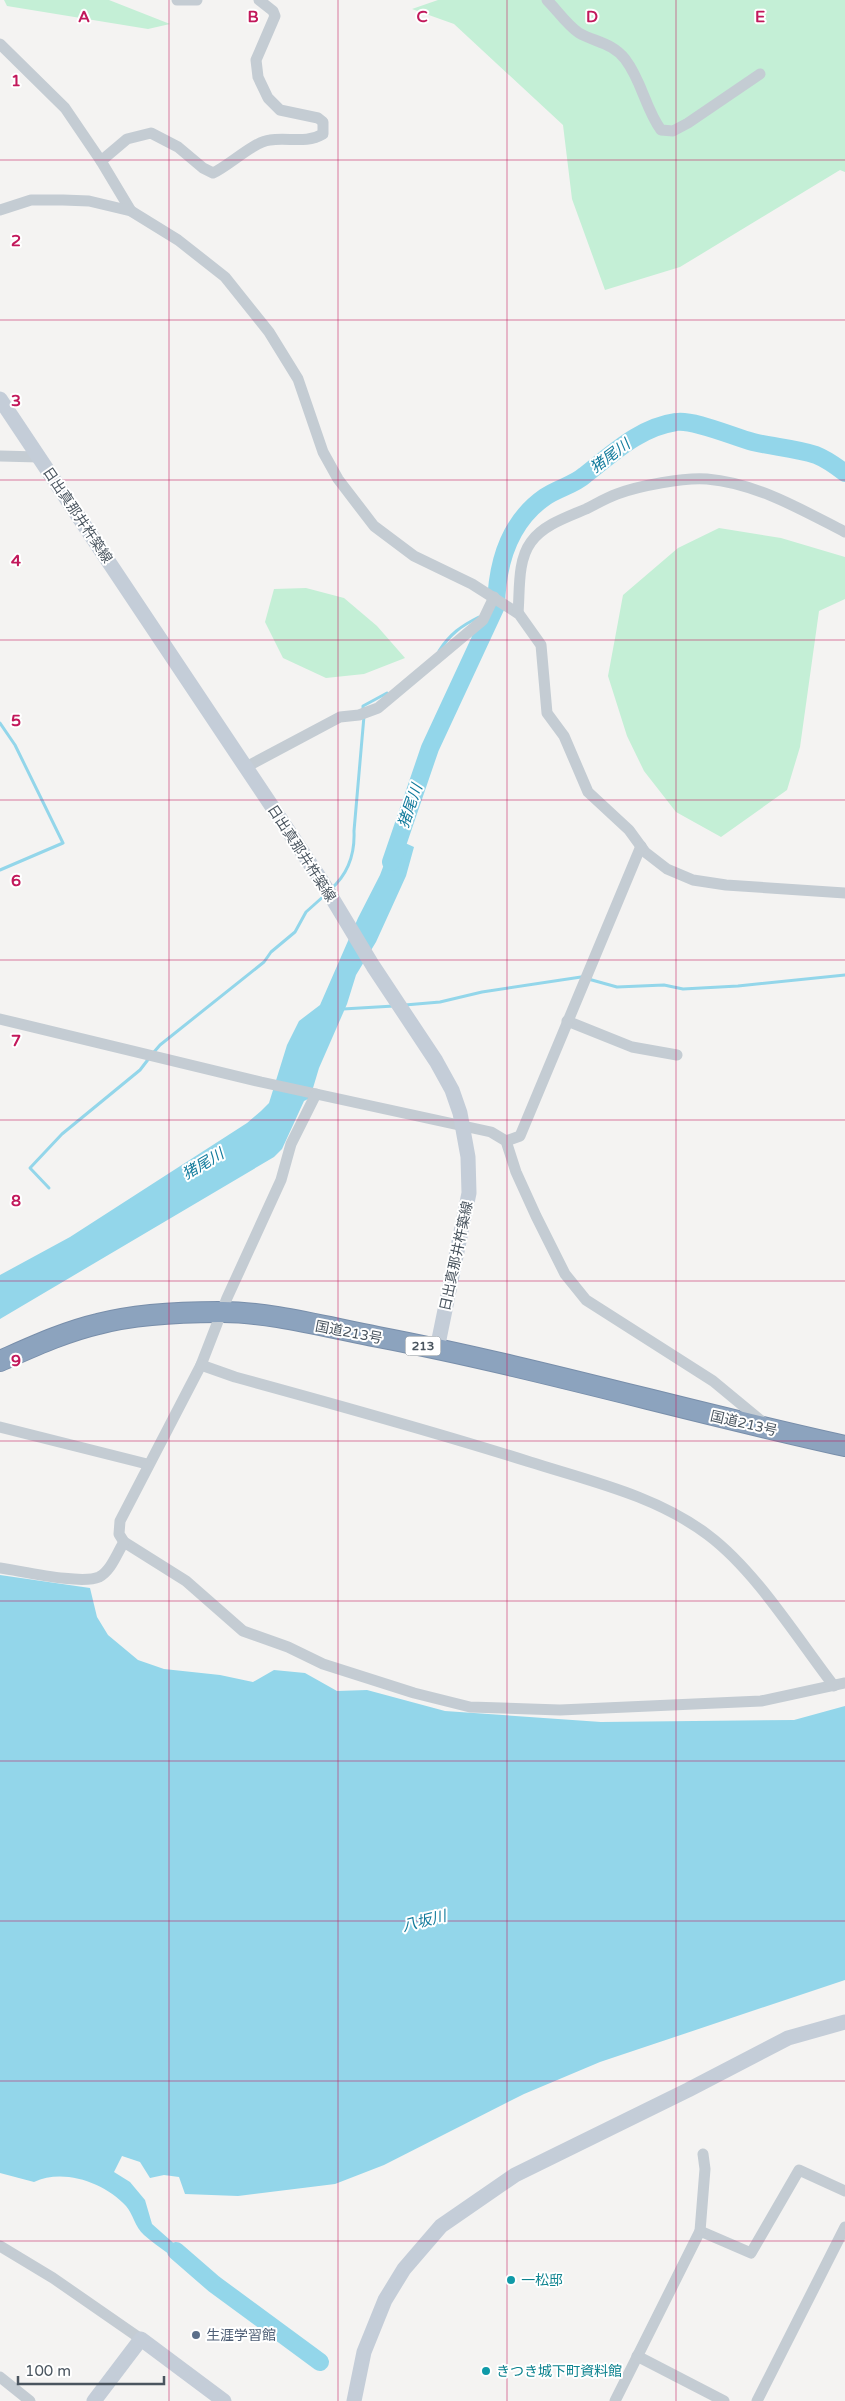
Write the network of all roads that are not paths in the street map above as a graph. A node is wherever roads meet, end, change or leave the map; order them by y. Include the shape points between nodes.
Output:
1 (177, 0) edge
2 (197, 0) edge
3 (258, 0) edge
4 (547, 0) edge
5 (0, 44) edge
6 (760, 74) dead end
7 (101, 161) junction
8 (0, 210) edge
9 (131, 211) junction
10 (0, 399) edge
11 (0, 456) edge
12 (39, 457) junction
13 (845, 532) edge
14 (494, 597) junction
15 (518, 612) junction
16 (246, 767) junction
17 (641, 846) junction
18 (845, 893) edge
19 (0, 1019) edge
20 (568, 1021) junction
21 (677, 1055) dead end
22 (316, 1094) junction
23 (462, 1127) junction
24 (506, 1141) junction
25 (221, 1312) junction
26 (437, 1349) junction
27 (0, 1362) edge
28 (201, 1365) junction
29 (0, 1426) edge
30 (772, 1430) junction
31 (842, 1449) edge
32 (147, 1464) junction
33 (124, 1542) junction
34 (0, 1568) edge
35 (839, 1684) edge
36 (845, 2022) edge
37 (704, 2154) dead end
38 (845, 2192) edge
39 (845, 2227) edge
40 (700, 2231) junction
41 (0, 2246) edge
42 (141, 2339) junction
43 (637, 2356) junction
44 (0, 2377) edge
45 (100, 2399) edge
46 (30, 2401) edge
47 (224, 2401) edge
48 (354, 2401) edge
49 (615, 2401) edge
50 (724, 2401) edge
51 (757, 2401) edge

1 - 2 street
3 - 7 street via 275,16 256,60 258,77 268,98 280,110 318,118 323,122 323,134 316,138 270,140 213,173 202,168 178,147 151,133 127,139
4 - 6 street via 579,33 603,41 626,59 661,130 673,131 688,123
5 - 7 street via 65,108
7 - 9 street
8 - 9 street via 31,200 63,200 89,201
9 - 14 street via 178,240 225,277 244,298 298,379 320,444 338,479 374,526 414,556
10 - 12 main road, 日出真那井杵築線
11 - 12 street
12 - 16 main road, 日出真那井杵築線
13 - 15 street via 774,498 739,485 706,479 680,480 617,494 542,530 531,542 521,573
14 - 15 street
14 - 16 street via 483,620 378,708 340,717
15 - 17 street via 541,645 547,713 564,736 588,792 629,830
16 - 23 main road, 日出真那井杵築線 via 323,883 452,1090
17 - 18 street via 667,869 693,880
17 - 20 street
19 - 22 street
20 - 21 street via 632,1047
20 - 24 street via 520,1136
22 - 23 street
22 - 25 street via 291,1144 281,1180
23 - 24 street via 491,1132
23 - 26 main road, 日出真那井杵築線 via 468,1157 469,1193
24 - 30 street via 536,1216 566,1274 586,1300 713,1381
25 - 26 highway, 国道213号 / 213 via 277,1318
25 - 27 highway, 国道213号 / 213 via 168,1314 97,1324 51,1339
25 - 28 street
26 - 30 highway, 国道213号 / 213
28 - 32 street
28 - 35 street via 616,1489 683,1518 722,1546
29 - 32 street
30 - 31 highway, 国道213号 / 213
32 - 33 street via 120,1521 119,1534
33 - 34 street via 107,1571 99,1577 84,1580
33 - 35 street via 186,1581 243,1631 323,1664 470,1707 560,1710 761,1701
36 - 48 main road via 788,2038 514,2175 441,2226 404,2269 385,2300 364,2352
37 - 40 street
38 - 40 street via 799,2170 751,2253
39 - 51 street
40 - 43 street
41 - 42 street via 54,2278
42 - 45 main road
42 - 47 main road
43 - 49 street
43 - 50 street
44 - 46 street

